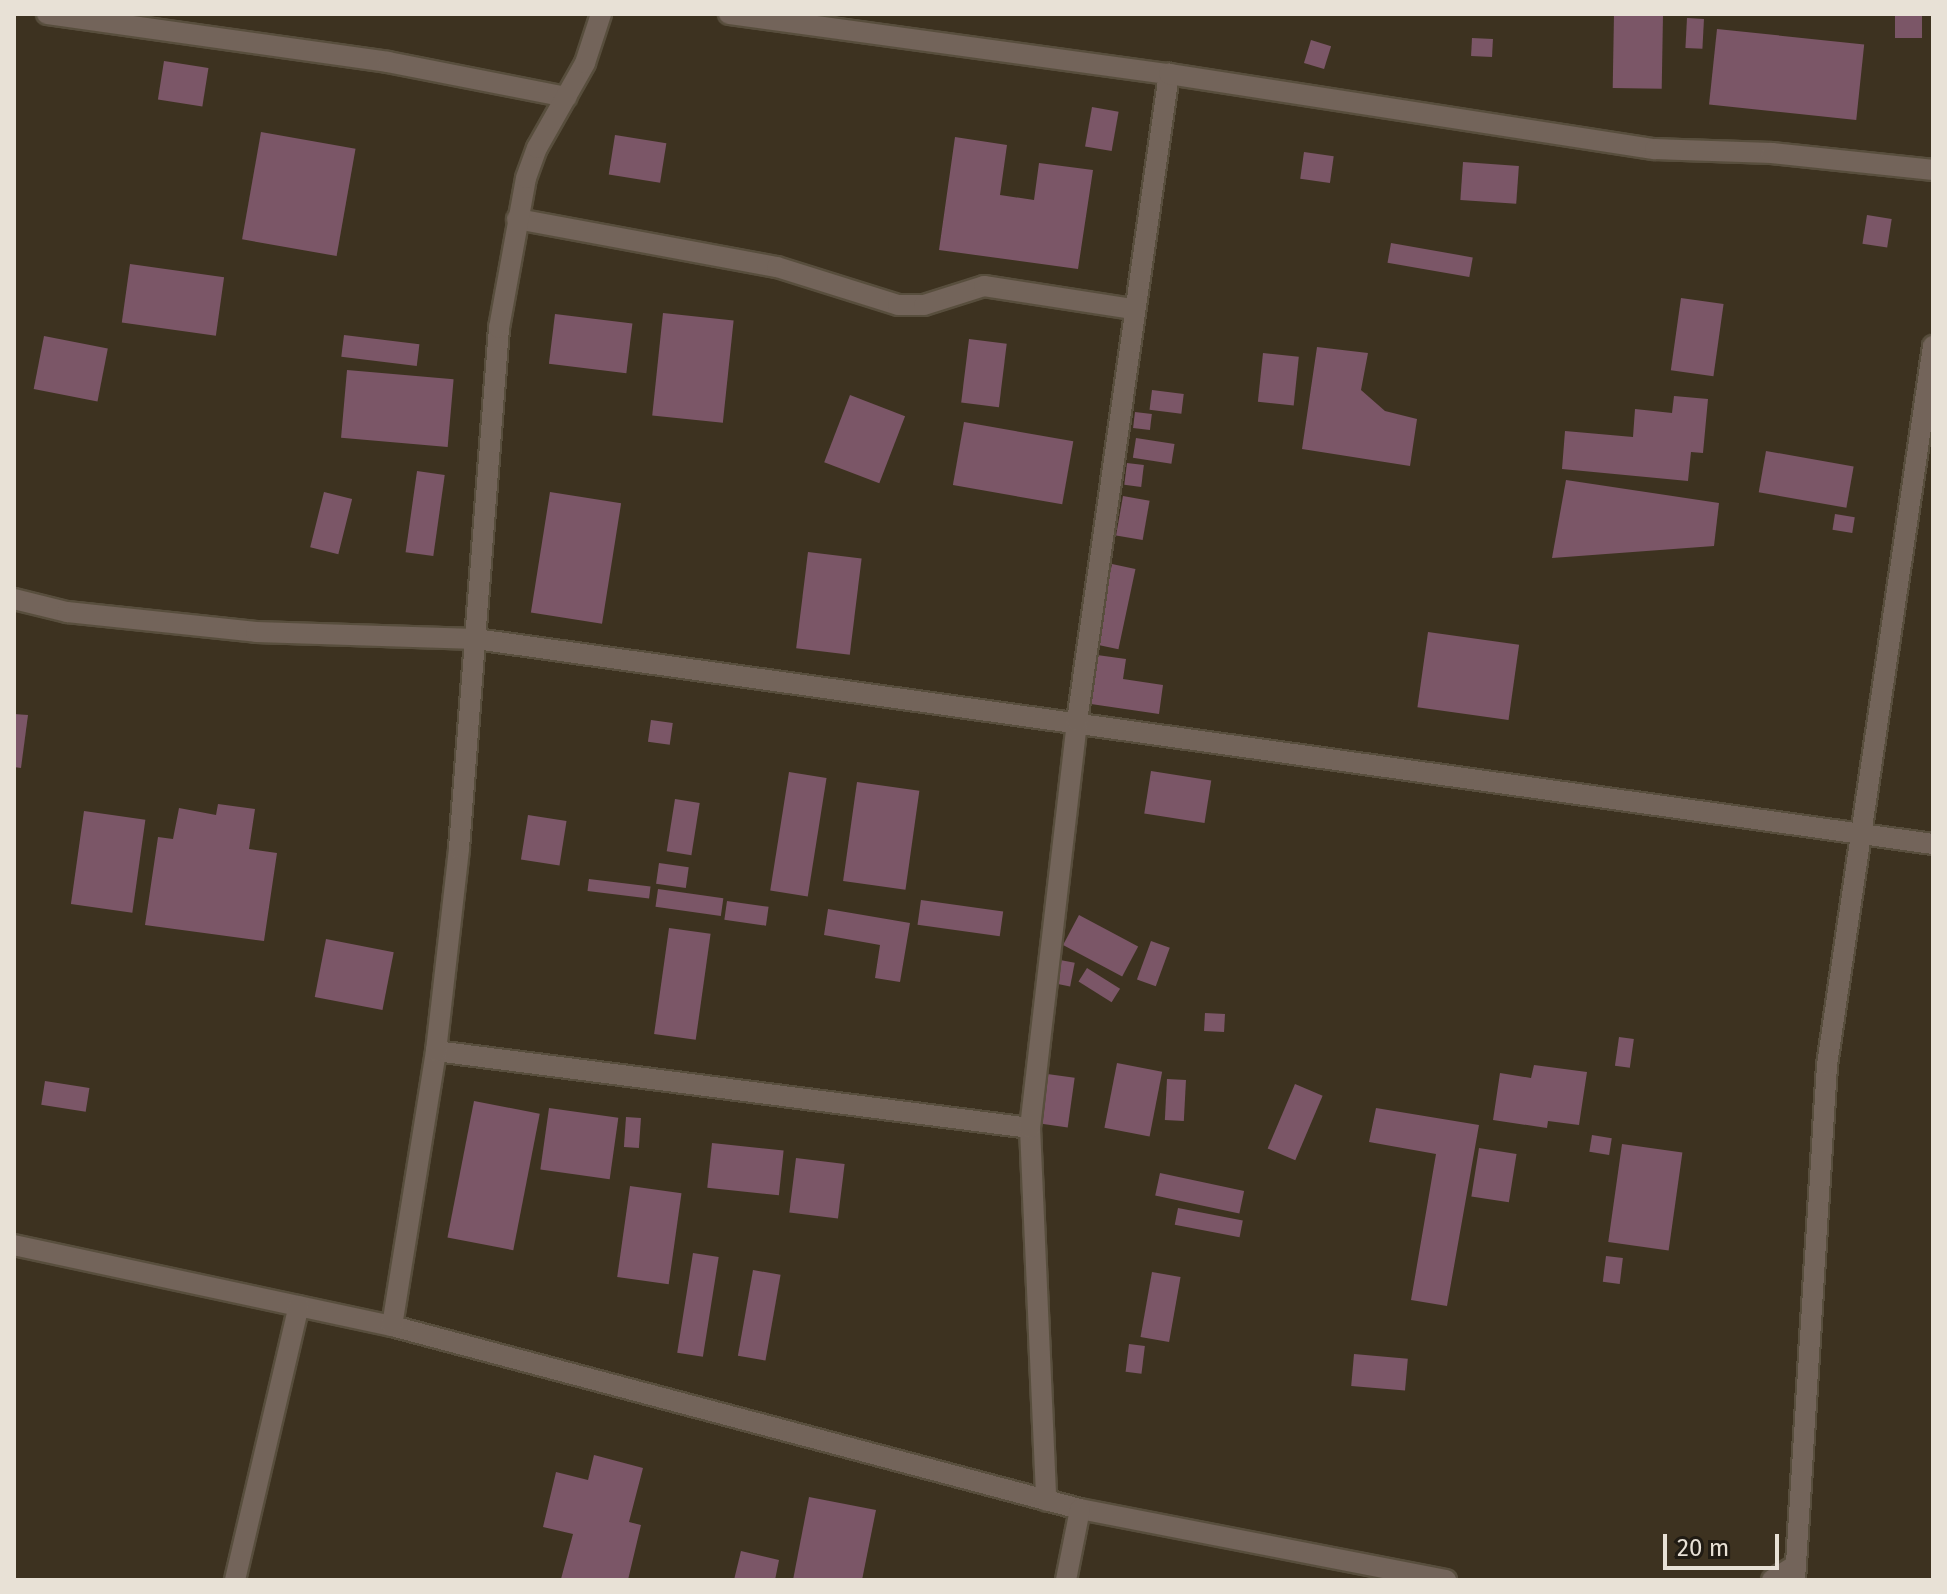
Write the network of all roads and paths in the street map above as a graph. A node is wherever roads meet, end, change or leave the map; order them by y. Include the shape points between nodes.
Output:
1 (47, 14) edge
2 (601, 14) edge
3 (729, 14) edge
4 (1169, 74) junction
5 (567, 97) junction
6 (1933, 170) edge
7 (517, 219) junction
8 (1133, 309) junction
9 (1933, 346) edge
10 (14, 599) edge
11 (476, 639) junction
12 (1077, 721) junction
13 (1865, 835) junction
14 (1933, 844) edge
15 (436, 1051) junction
16 (1030, 1128) junction
17 (14, 1245) edge
18 (299, 1306) junction
19 (392, 1326) junction
20 (1046, 1501) junction
21 (1080, 1509) junction
22 (1794, 1574) edge
23 (235, 1580) edge
24 (1066, 1580) edge
25 (1446, 1580) edge
26 (1772, 1580) edge

1 - 5 street via 388,62
2 - 5 street
3 - 4 street
4 - 6 street via 1655,149 1772,153
4 - 8 street
5 - 7 street via 537,148
7 - 8 street via 777,267 898,305 924,305 984,286
7 - 11 street via 499,328
8 - 12 street
9 - 13 street
10 - 11 street via 67,612 256,632
11 - 12 street
11 - 15 street
12 - 13 street
12 - 16 street
13 - 14 street
13 - 22 street via 1827,1065
15 - 16 street
15 - 19 street
16 - 20 street
17 - 18 street
18 - 19 street
18 - 23 street
19 - 20 street
20 - 21 street
21 - 24 street
21 - 25 street
22 - 26 street

